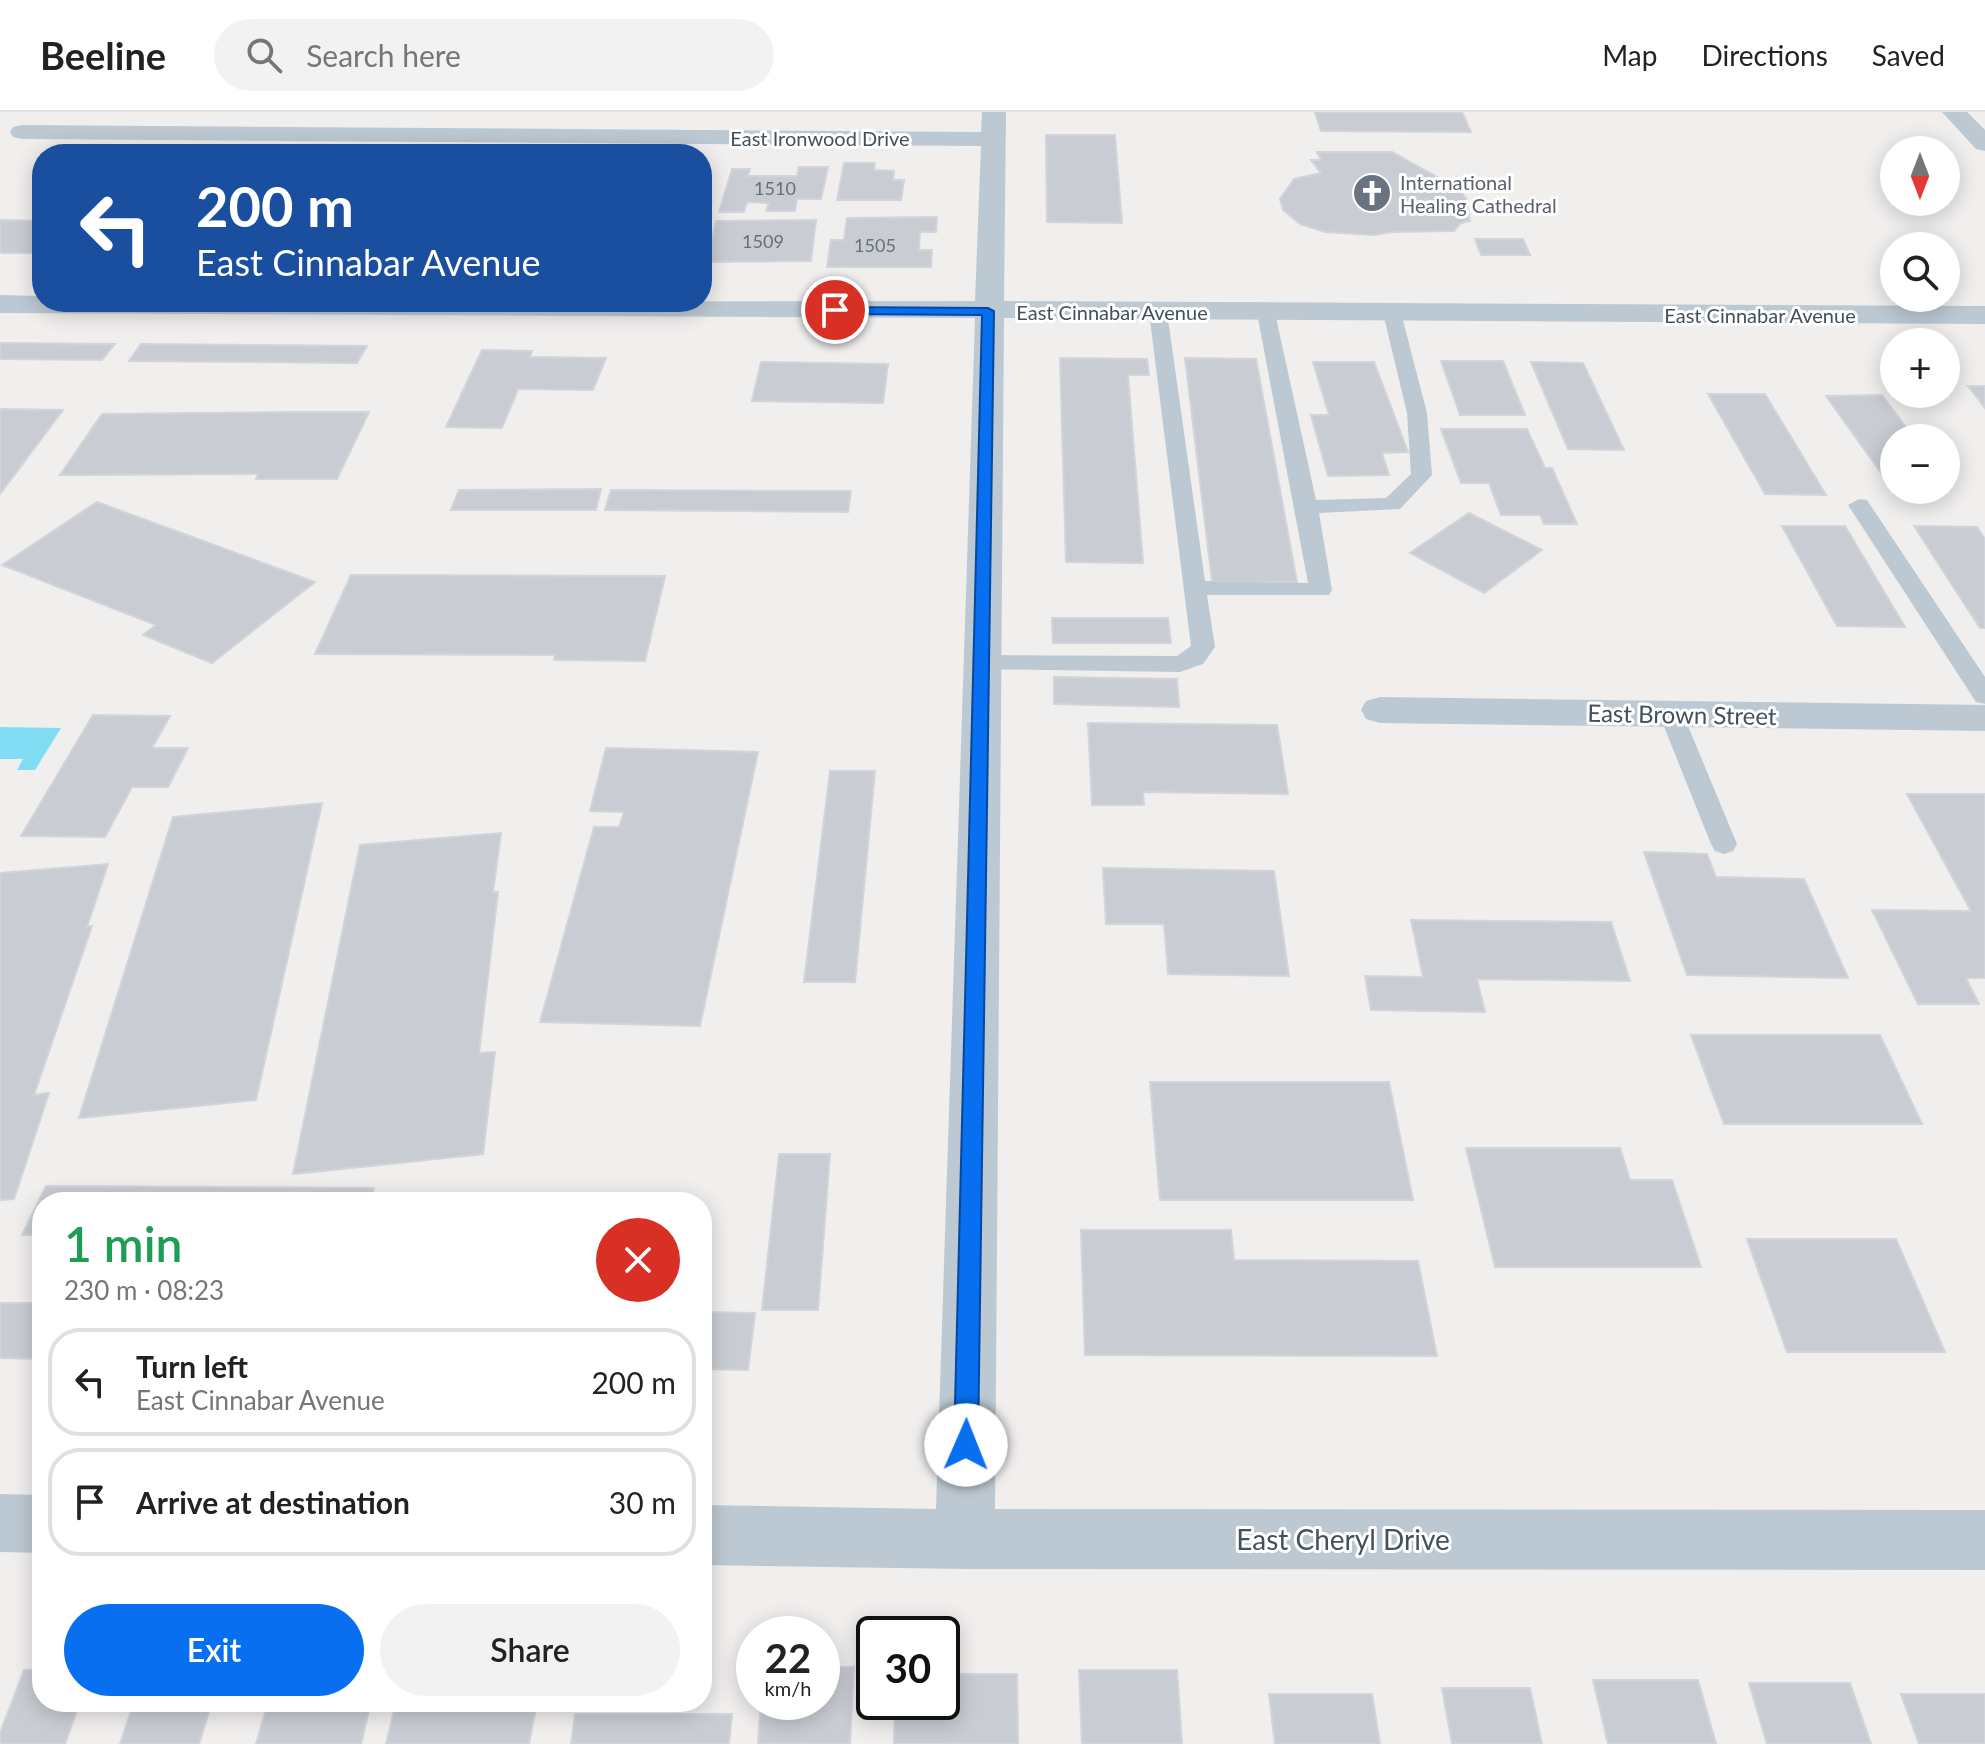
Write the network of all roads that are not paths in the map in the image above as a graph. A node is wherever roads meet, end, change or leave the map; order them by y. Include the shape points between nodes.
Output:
1 (43, 112) edge
2 (994, 112) edge
3 (1954, 112) edge
4 (22, 132) junction
5 (994, 139) junction
6 (1985, 144) edge
7 (0, 153) edge
8 (0, 304) edge
9 (32, 304) edge
10 (712, 309) edge
11 (988, 311) junction
12 (1158, 312) junction
13 (1266, 313) junction
14 (1392, 313) junction
15 (1985, 315) edge
16 (1859, 505) dead end
17 (1307, 507) junction
18 (1194, 588) junction
19 (982, 663) junction
20 (1985, 696) edge
21 (1380, 710) dead end
22 (1671, 714) junction
23 (1985, 718) edge
24 (1724, 844) dead end
25 (0, 1523) edge
26 (32, 1524) edge
27 (712, 1535) edge
28 (965, 1539) junction
29 (1985, 1540) edge

1 - 4 street
2 - 5 street
3 - 6 street
4 - 5 street, East Ironwood Drive
4 - 7 street
5 - 11 street
8 - 9 street, East Cinnabar Avenue
10 - 11 street, East Cinnabar Avenue
11 - 12 street, East Cinnabar Avenue
11 - 19 street
12 - 13 street, East Cinnabar Avenue
12 - 18 lane
13 - 14 street, East Cinnabar Avenue
13 - 17 lane
14 - 15 street, East Cinnabar Avenue
14 - 17 lane via 1417,413 1422,475 1392,504
16 - 20 lane
17 - 18 lane via 1321,590
18 - 19 lane via 1203,647 1195,658 1180,664
19 - 28 street
21 - 22 street, East Brown Street
22 - 23 street, East Brown Street
22 - 24 lane
25 - 26 street
27 - 28 street, East Cheryl Drive
28 - 29 street, East Cheryl Drive

